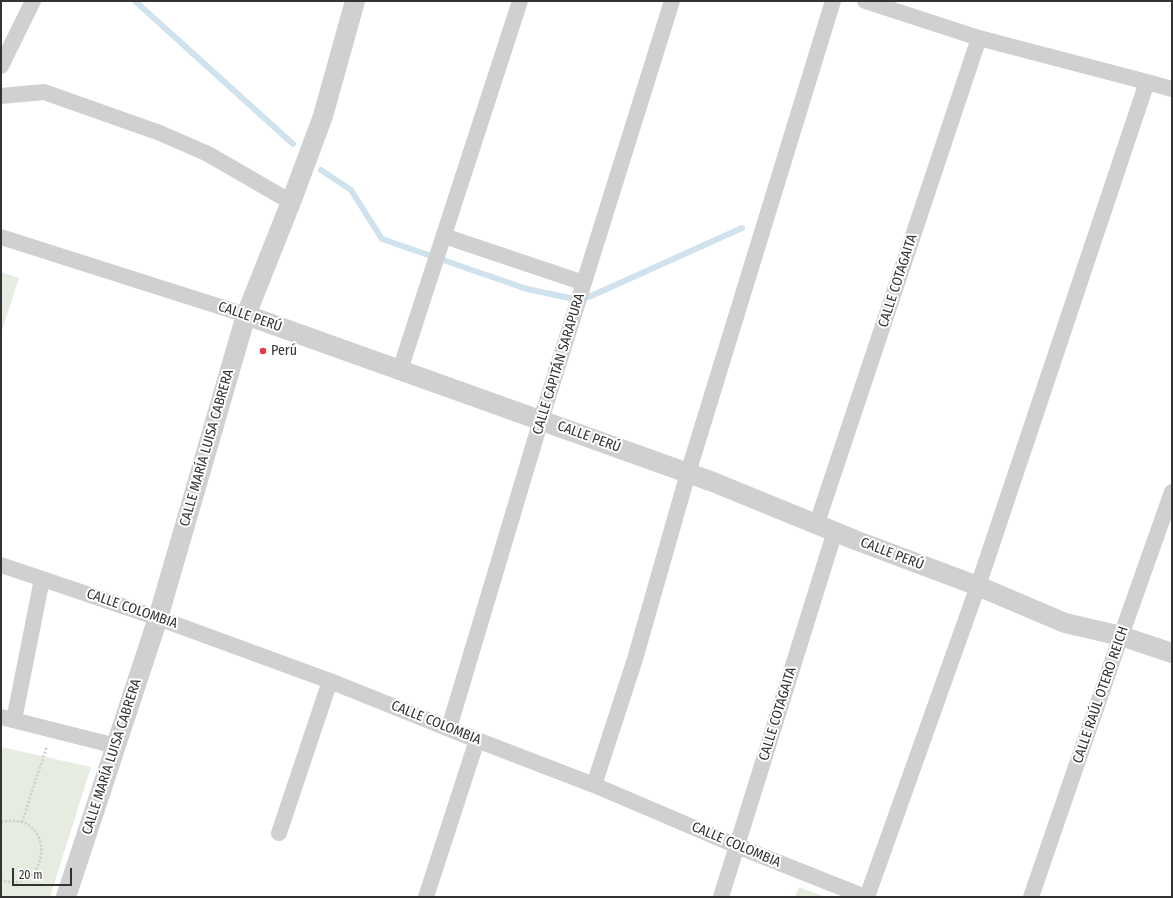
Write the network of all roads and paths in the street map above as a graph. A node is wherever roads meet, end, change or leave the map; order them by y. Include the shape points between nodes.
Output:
1 (33, 1) edge
2 (355, 1) edge
3 (520, 1) edge
4 (672, 1) edge
5 (833, 1) edge
6 (865, 1) edge
7 (979, 38) junction
8 (1, 66) edge
9 (1147, 82) junction
10 (1172, 89) edge
11 (1, 96) edge
12 (291, 202) junction
13 (444, 236) junction
14 (1, 237) edge
15 (584, 283) junction
16 (246, 315) junction
17 (400, 370) junction
18 (541, 420) junction
19 (688, 473) junction
20 (1172, 492) edge
21 (817, 523) junction
22 (835, 531) junction
23 (1, 565) edge
24 (42, 579) junction
25 (978, 586) junction
26 (158, 618) junction
27 (1121, 636) junction
28 (1172, 653) edge
29 (330, 681) junction
30 (7, 718) edge
31 (449, 728) junction
32 (53, 730) junction
33 (477, 740) junction
34 (116, 746) junction
35 (594, 784) junction
36 (1, 822) edge
37 (22, 822) junction
38 (279, 833) dead end
39 (738, 846) junction
40 (1, 880) edge
41 (66, 897) edge
42 (426, 897) edge
43 (721, 897) edge
44 (866, 897) edge
45 (1031, 897) edge

1 - 8 street
2 - 12 street, CALLE MARÍA LUISA CABRERA via 322,116
3 - 13 street
4 - 15 street, CALLE CAPITÁN SARAPURA
5 - 19 street
6 - 7 street
7 - 9 street
7 - 21 street, CALLE COTAGAITA
9 - 10 street
9 - 25 street
11 - 12 street via 44,92 160,133 208,154
12 - 16 street, CALLE MARÍA LUISA CABRERA
13 - 15 street
13 - 17 street
14 - 16 street, CALLE PERÚ
15 - 18 street, CALLE CAPITÁN SARAPURA
16 - 17 street, CALLE PERÚ
16 - 26 street, CALLE MARÍA LUISA CABRERA
17 - 18 street, CALLE PERÚ
18 - 19 street, CALLE PERÚ
18 - 31 street, CALLE CAPITÁN SARAPURA
19 - 21 street, CALLE PERÚ
19 - 35 street via 635,659
20 - 27 street, CALLE RAÚL OTERO REICH
21 - 22 street, CALLE PERÚ
22 - 25 street, CALLE PERÚ
22 - 39 street, CALLE COTAGAITA
23 - 24 street, CALLE COLOMBIA
24 - 26 street, CALLE COLOMBIA
24 - 30 street
25 - 27 street, CALLE PERÚ via 1065,623
25 - 44 street
26 - 29 street, CALLE COLOMBIA
26 - 34 street, CALLE MARÍA LUISA CABRERA
27 - 28 street, CALLE PERÚ
27 - 45 street, CALLE RAÚL OTERO REICH
29 - 31 street, CALLE COLOMBIA
29 - 38 street
30 - 32 street
31 - 33 street, CALLE COLOMBIA
32 - 34 street
32 - 37 path
33 - 35 street, CALLE COLOMBIA
33 - 42 street
34 - 41 street, CALLE MARÍA LUISA CABRERA
35 - 39 street, CALLE COLOMBIA
36 - 37 path
37 - 40 path via 38,835 42,845 39,865 25,879 16,882
39 - 43 street, CALLE COTAGAITA
39 - 44 street, CALLE COLOMBIA

